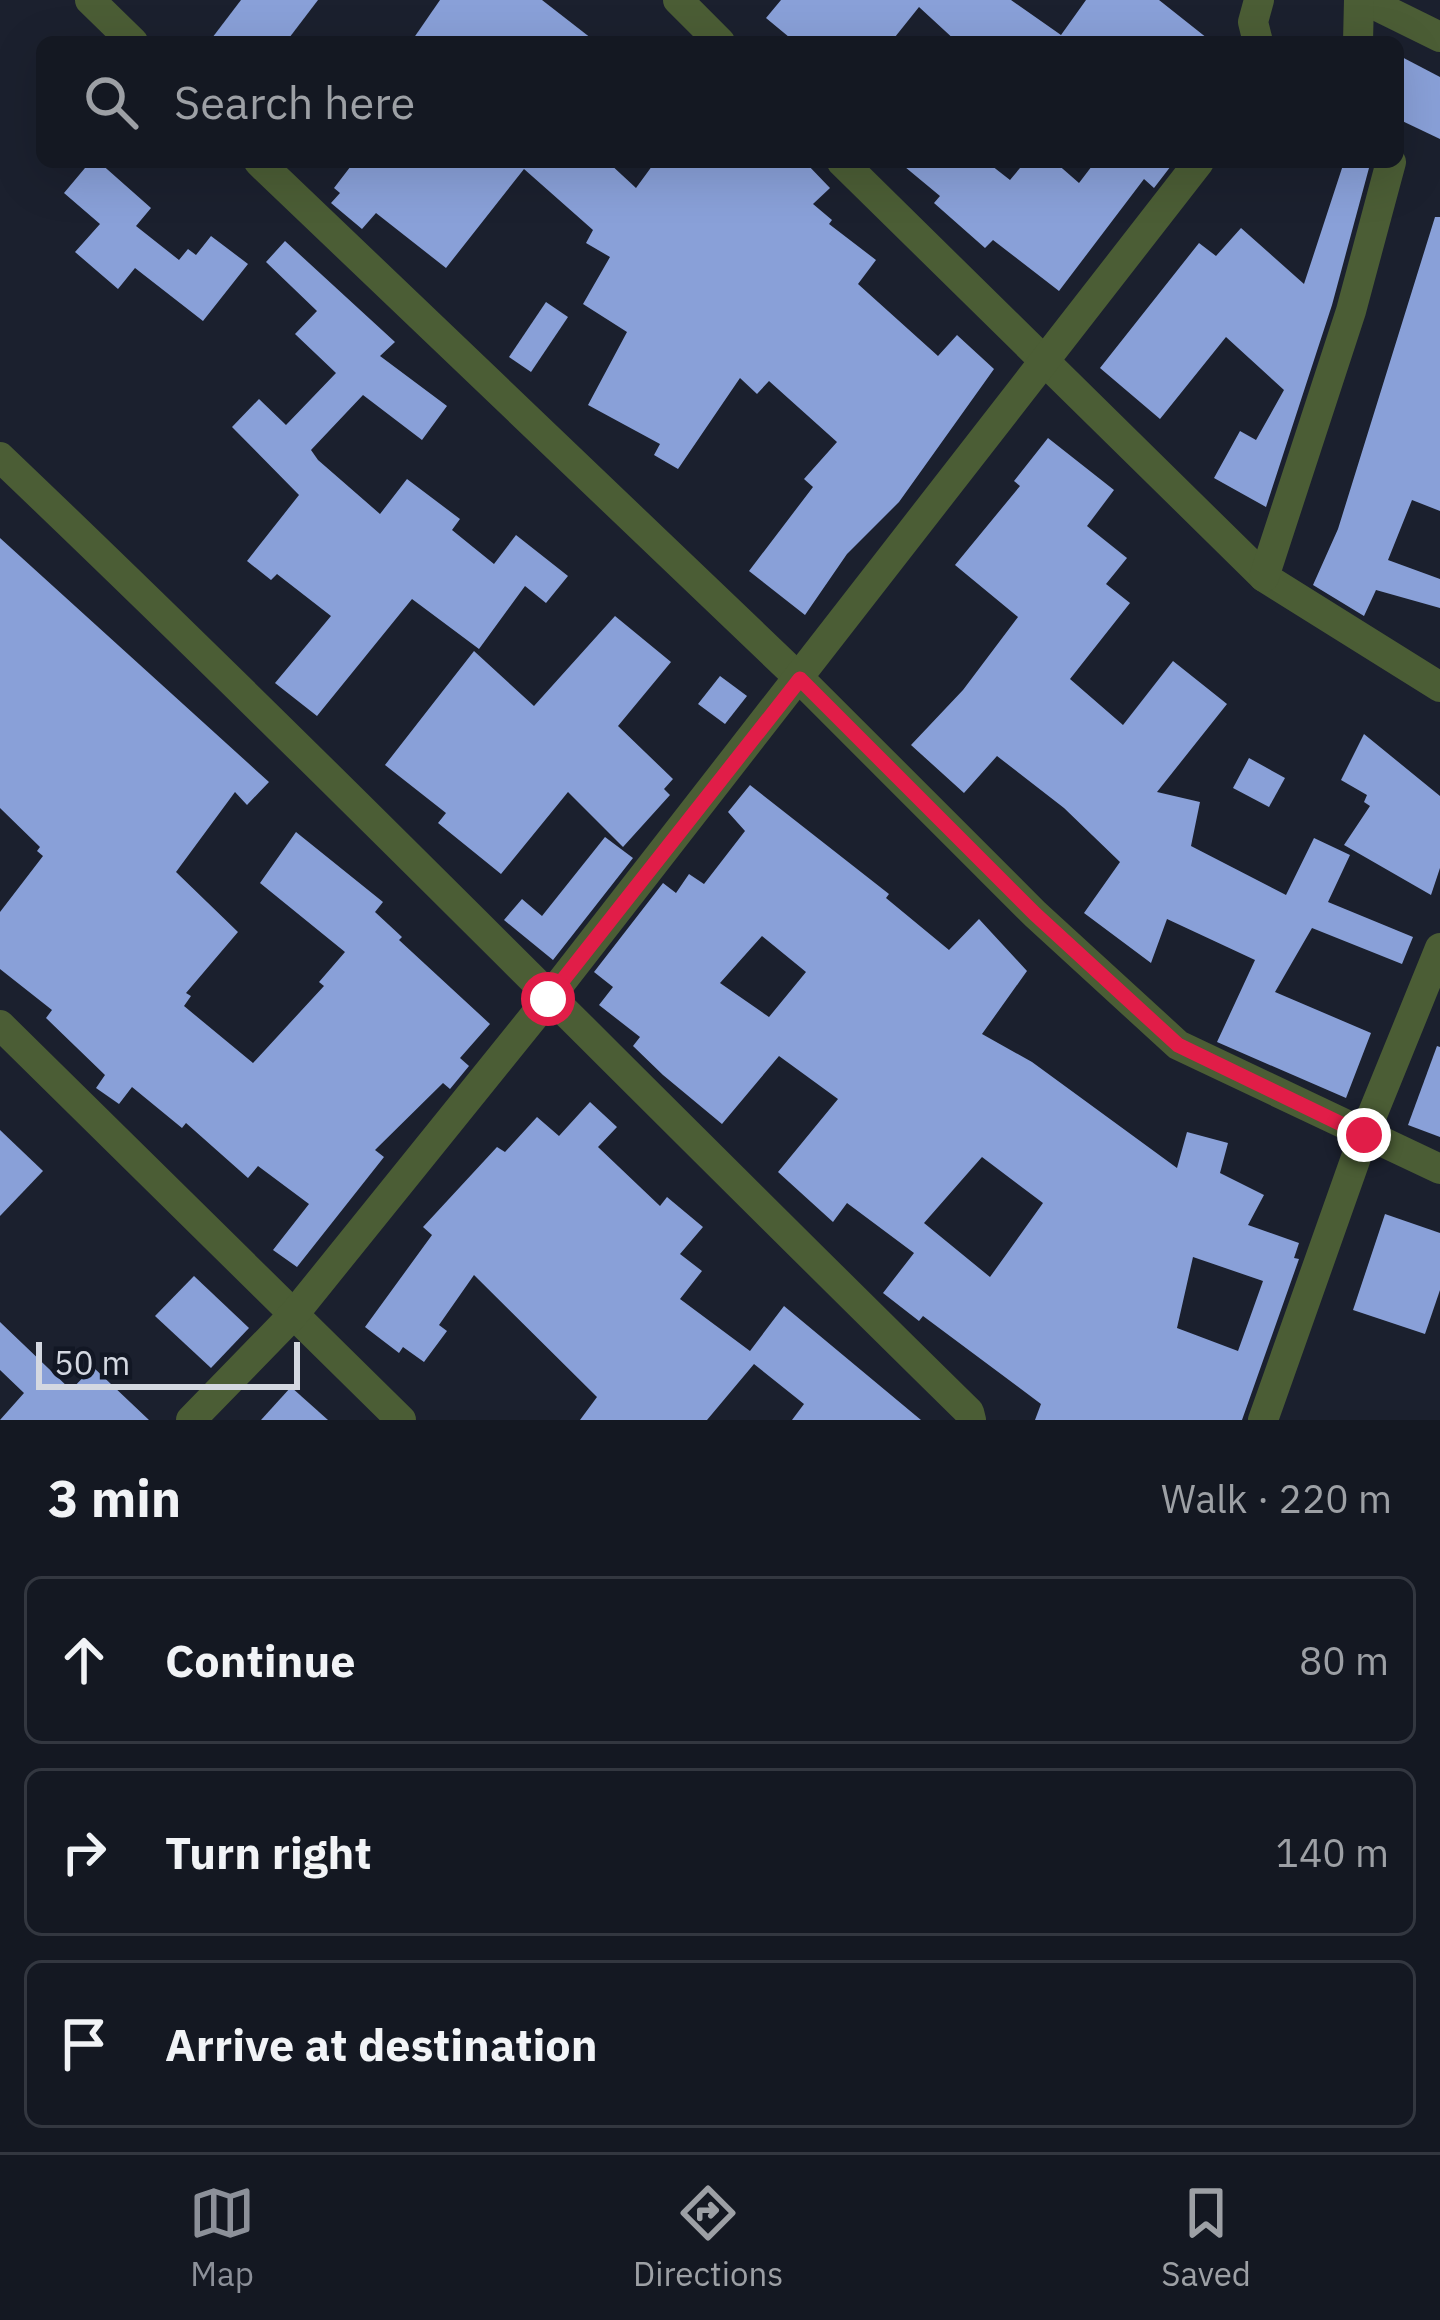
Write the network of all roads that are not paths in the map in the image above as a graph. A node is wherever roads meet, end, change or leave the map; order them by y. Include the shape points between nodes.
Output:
1 (89, 0) edge
2 (677, 0) edge
3 (1362, 0) edge
4 (1254, 2) edge
5 (128, 36) edge
6 (714, 36) edge
7 (1257, 36) edge
8 (1359, 36) edge
9 (1440, 37) edge
10 (265, 168) edge
11 (848, 168) edge
12 (1194, 168) edge
13 (1389, 168) edge
14 (1045, 362) junction
15 (0, 457) edge
16 (1264, 577) junction
17 (800, 679) junction
18 (1440, 687) edge
19 (1440, 948) edge
20 (548, 999) junction
21 (0, 1025) edge
22 (1364, 1135) junction
23 (1440, 1169) edge
24 (294, 1314) junction
25 (190, 1420) edge
26 (401, 1420) edge
27 (971, 1420) edge
28 (1263, 1420) edge

1 - 5 street
2 - 6 street
3 - 8 street
3 - 9 street
4 - 7 street
10 - 17 street
11 - 14 street
12 - 14 street
13 - 16 street
14 - 16 street
14 - 17 street
15 - 20 street via 296,740
16 - 18 street
17 - 20 street
17 - 22 street via 1178,1045
19 - 22 street
20 - 24 street
20 - 27 street
21 - 24 street
22 - 23 street
22 - 28 street
24 - 25 street
24 - 26 street

